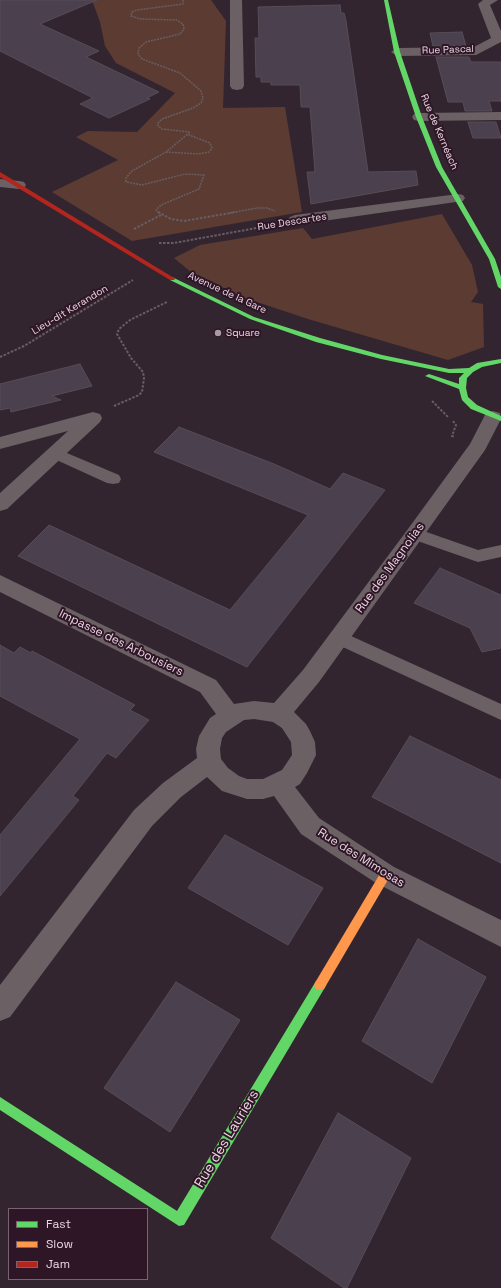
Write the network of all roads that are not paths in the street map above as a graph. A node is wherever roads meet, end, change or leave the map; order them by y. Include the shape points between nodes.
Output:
1 (236, 0) edge
2 (386, 0) edge
3 (492, 0) edge
4 (397, 52) junction
5 (237, 86) dead end
6 (501, 116) edge
7 (418, 117) junction
8 (0, 174) edge
9 (0, 183) edge
10 (8, 191) edge
11 (458, 198) junction
12 (291, 221) road end
13 (100, 247) dead end
14 (501, 287) edge
15 (501, 361) edge
16 (470, 370) junction
17 (462, 388) junction
18 (497, 418) edge
19 (0, 443) edge
20 (55, 453) junction
21 (113, 479) dead end
22 (0, 504) edge
23 (415, 534) junction
24 (501, 551) edge
25 (0, 583) edge
26 (340, 638) junction
27 (501, 712) edge
28 (279, 714) junction
29 (230, 716) junction
30 (210, 762) junction
31 (279, 784) junction
32 (385, 875) junction
33 (501, 934) edge
34 (0, 1007) edge
35 (0, 1103) edge

1 - 5 street
2 - 4 main road, Rue de Kernéach
3 - 4 street, Rue Pascal via 484,4 498,39 476,51
4 - 7 main road, Rue de Kernéach
6 - 7 street
7 - 11 main road, Rue de Kernéach via 439,167
8 - 10 main road, Avenue de la Gare
9 - 10 street
10 - 16 main road, Avenue de la Gare via 127,251 186,287 269,324 388,359 449,371
11 - 12 street, Rue Descartes
11 - 14 main road, Rue de Kernéach via 492,259
13 - 17 main road, Avenue de la Gare via 145,273 222,312 254,325 358,358 432,376
15 - 16 main road, Avenue de la Gare via 480,365
16 - 17 main road via 463,378
17 - 18 main road via 465,398 474,407
18 - 23 street, Rue des Magnolias
19 - 20 street via 93,418
20 - 21 lane
20 - 22 street
23 - 24 lane via 478,556
23 - 26 street, Rue des Magnolias
25 - 29 street, Impasse des Arbousiers via 208,686
26 - 27 lane
26 - 28 street, Rue des Magnolias
28 - 29 street via 254,710
28 - 31 street via 290,721 298,731 303,742 304,755 291,777
29 - 30 street via 218,725 211,736 208,749
30 - 31 street via 219,774 247,789 263,789
30 - 34 street via 172,790 143,818
31 - 32 street, Rue des Mimosas via 310,826
32 - 33 street, Rue des Mimosas
32 - 35 main road, Rue des Lauriers via 180,1220

